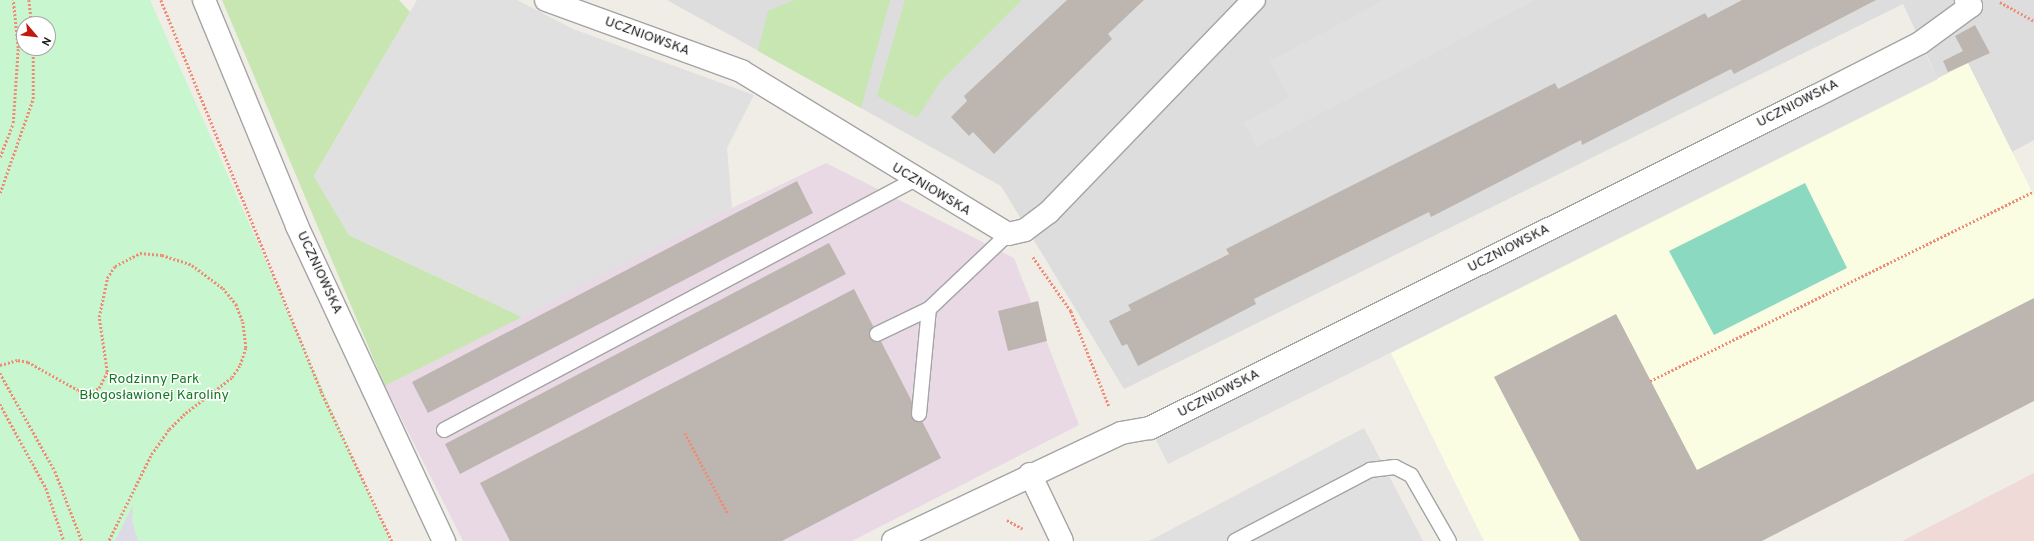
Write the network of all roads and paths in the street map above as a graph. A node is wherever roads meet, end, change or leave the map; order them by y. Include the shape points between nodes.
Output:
1 (13, 0) edge
2 (29, 0) edge
3 (160, 0) edge
4 (204, 0) edge
5 (546, 0) edge
6 (1254, 0) edge
7 (1966, 0) edge
8 (1998, 0) edge
9 (31, 16) edge
10 (2034, 21) edge
11 (34, 56) edge
12 (0, 157) edge
13 (914, 180) junction
14 (2034, 191) edge
15 (0, 193) edge
16 (1008, 234) junction
17 (1031, 255) dead end
18 (929, 309) junction
19 (877, 334) dead end
20 (0, 365) edge
21 (0, 374) edge
22 (1650, 381) dead end
23 (0, 404) edge
24 (1111, 411) dead end
25 (919, 414) dead end
26 (444, 430) dead end
27 (685, 433) dead end
28 (1030, 474) junction
29 (728, 514) dead end
30 (1005, 519) dead end
31 (1025, 531) dead end
32 (64, 541) edge
33 (82, 541) edge
34 (109, 541) edge
35 (392, 541) edge
36 (444, 541) edge
37 (893, 541) edge
38 (1062, 541) edge
39 (1235, 541) edge
40 (1449, 541) edge

1 - 12 path via 18,48 13,123
2 - 9 path
3 - 35 path via 321,391
4 - 36 street, UCZNIOWSKA via 297,226
5 - 13 street, UCZNIOWSKA via 741,71
6 - 16 street via 1049,212 1024,230
7 - 28 street, UCZNIOWSKA via 1970,6 1920,43 1150,428 1121,433
8 - 10 path
11 - 15 path via 33,99
13 - 16 street, UCZNIOWSKA
13 - 26 lane
14 - 22 path
16 - 18 lane
17 - 24 path via 1071,311
18 - 19 lane
18 - 25 lane
20 - 34 path via 18,360 28,362 78,390 89,393 99,388 106,372 99,317 107,278 115,266 140,253 162,255 192,266 222,288 236,304 243,322 246,348 240,366 232,378 185,414 169,430 151,456
21 - 33 path via 56,471
23 - 32 path via 46,488
27 - 29 path
28 - 37 street, UCZNIOWSKA
28 - 38 street
30 - 31 path
39 - 40 lane via 1370,470 1395,468 1411,476

